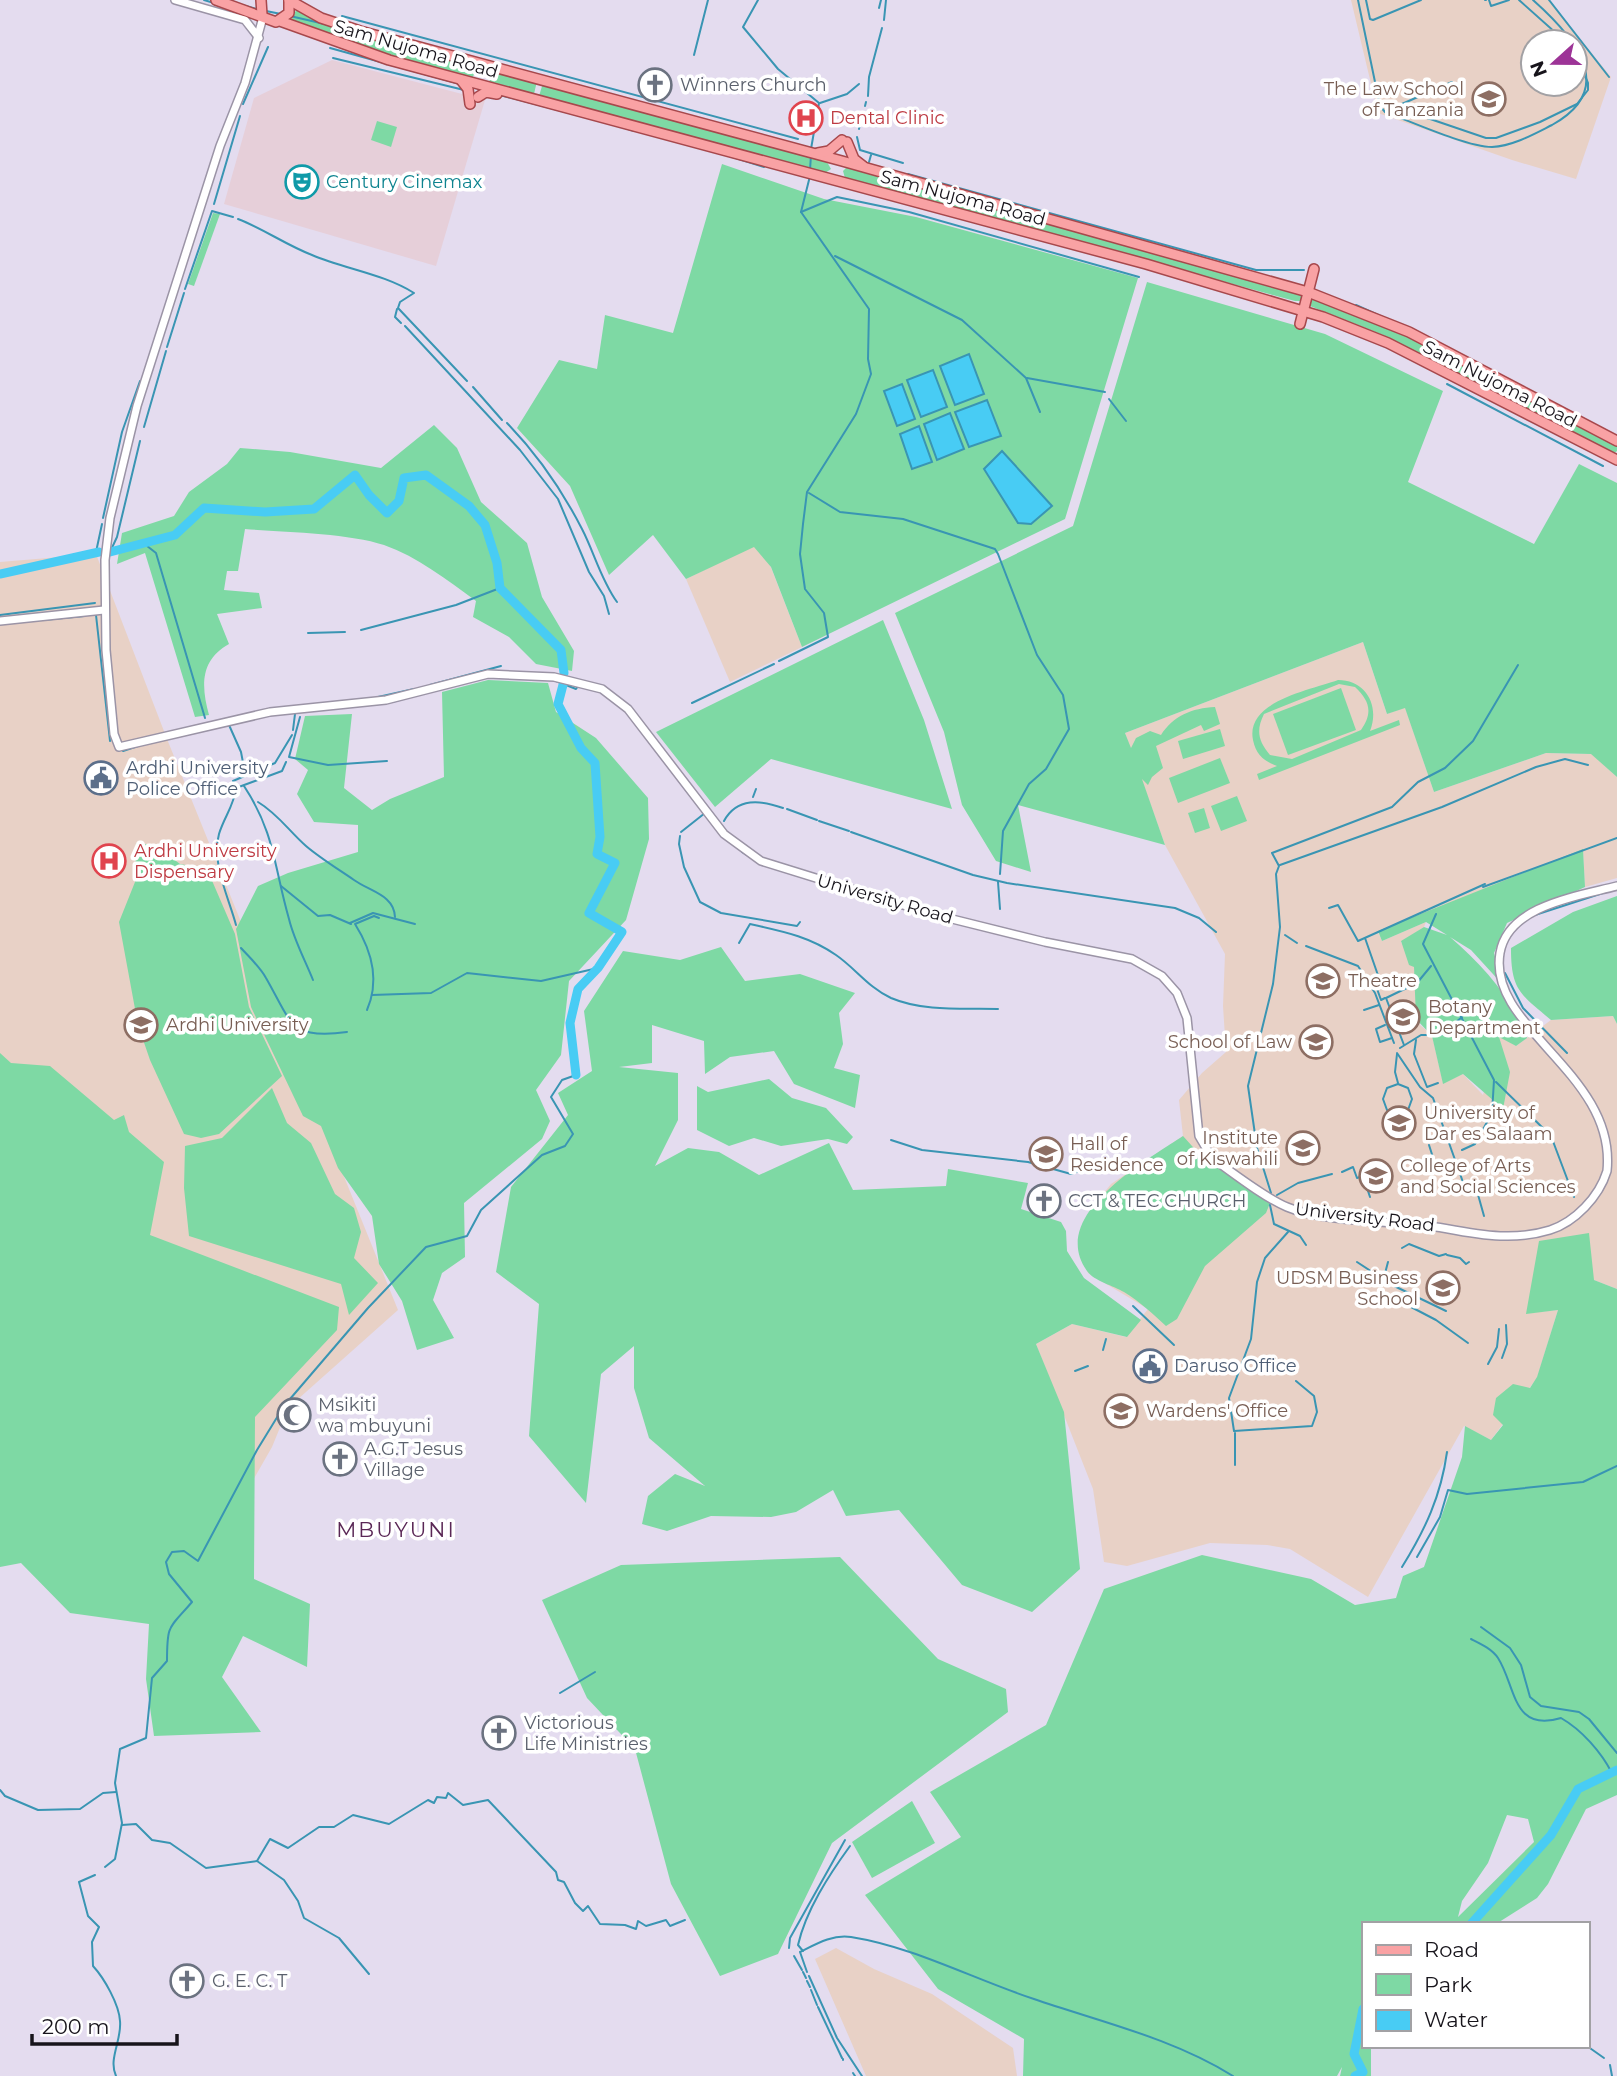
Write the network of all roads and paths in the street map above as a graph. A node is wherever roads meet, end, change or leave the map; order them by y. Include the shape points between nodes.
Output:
1 (175, 0) edge
2 (216, 0) edge
3 (261, 0) edge
4 (289, 0) edge
5 (263, 16) junction
6 (278, 22) junction
7 (262, 30) junction
8 (259, 38) junction
9 (461, 79) junction
10 (478, 97) dead end
11 (554, 102) junction
12 (470, 104) dead end
13 (813, 154) junction
14 (866, 168) junction
15 (1314, 269) dead end
16 (1308, 292) junction
17 (1303, 311) junction
18 (1300, 324) dead end
19 (1617, 441) edge
20 (1617, 460) edge
21 (104, 610) junction
22 (0, 621) edge
23 (1617, 886) edge

1 - 8 street via 245,20
2 - 5 main road
3 - 5 main road
4 - 6 main road via 289,13
4 - 13 main road, Sam Nujoma Road via 321,18 360,31
5 - 6 main road, Sam Nujoma Road
5 - 7 street
6 - 7 street
6 - 9 main road, Sam Nujoma Road
7 - 8 street
8 - 21 street via 137,406 107,540
9 - 11 main road, Sam Nujoma Road
9 - 12 main road
10 - 11 main road via 486,92
11 - 17 main road, Sam Nujoma Road
13 - 14 main road, Sam Nujoma Road
13 - 14 main road via 844,141 854,159
14 - 16 main road, Sam Nujoma Road
15 - 16 main road
16 - 17 main road
16 - 19 main road, Sam Nujoma Road via 1398,327
17 - 18 main road
17 - 20 main road, Sam Nujoma Road via 1388,343
21 - 22 street
21 - 23 street, University Road via 114,734 119,747 270,712 378,702 488,674 554,677 602,688 628,709 719,828 761,861 932,914 1132,959 1162,976 1177,993 1187,1018 1198,1127 1205,1147 1212,1158 1254,1186 1287,1207 1305,1211 1506,1236 1550,1230 1591,1200 1609,1154 1603,1117 1581,1077 1510,998 1499,955 1507,933 1524,918

